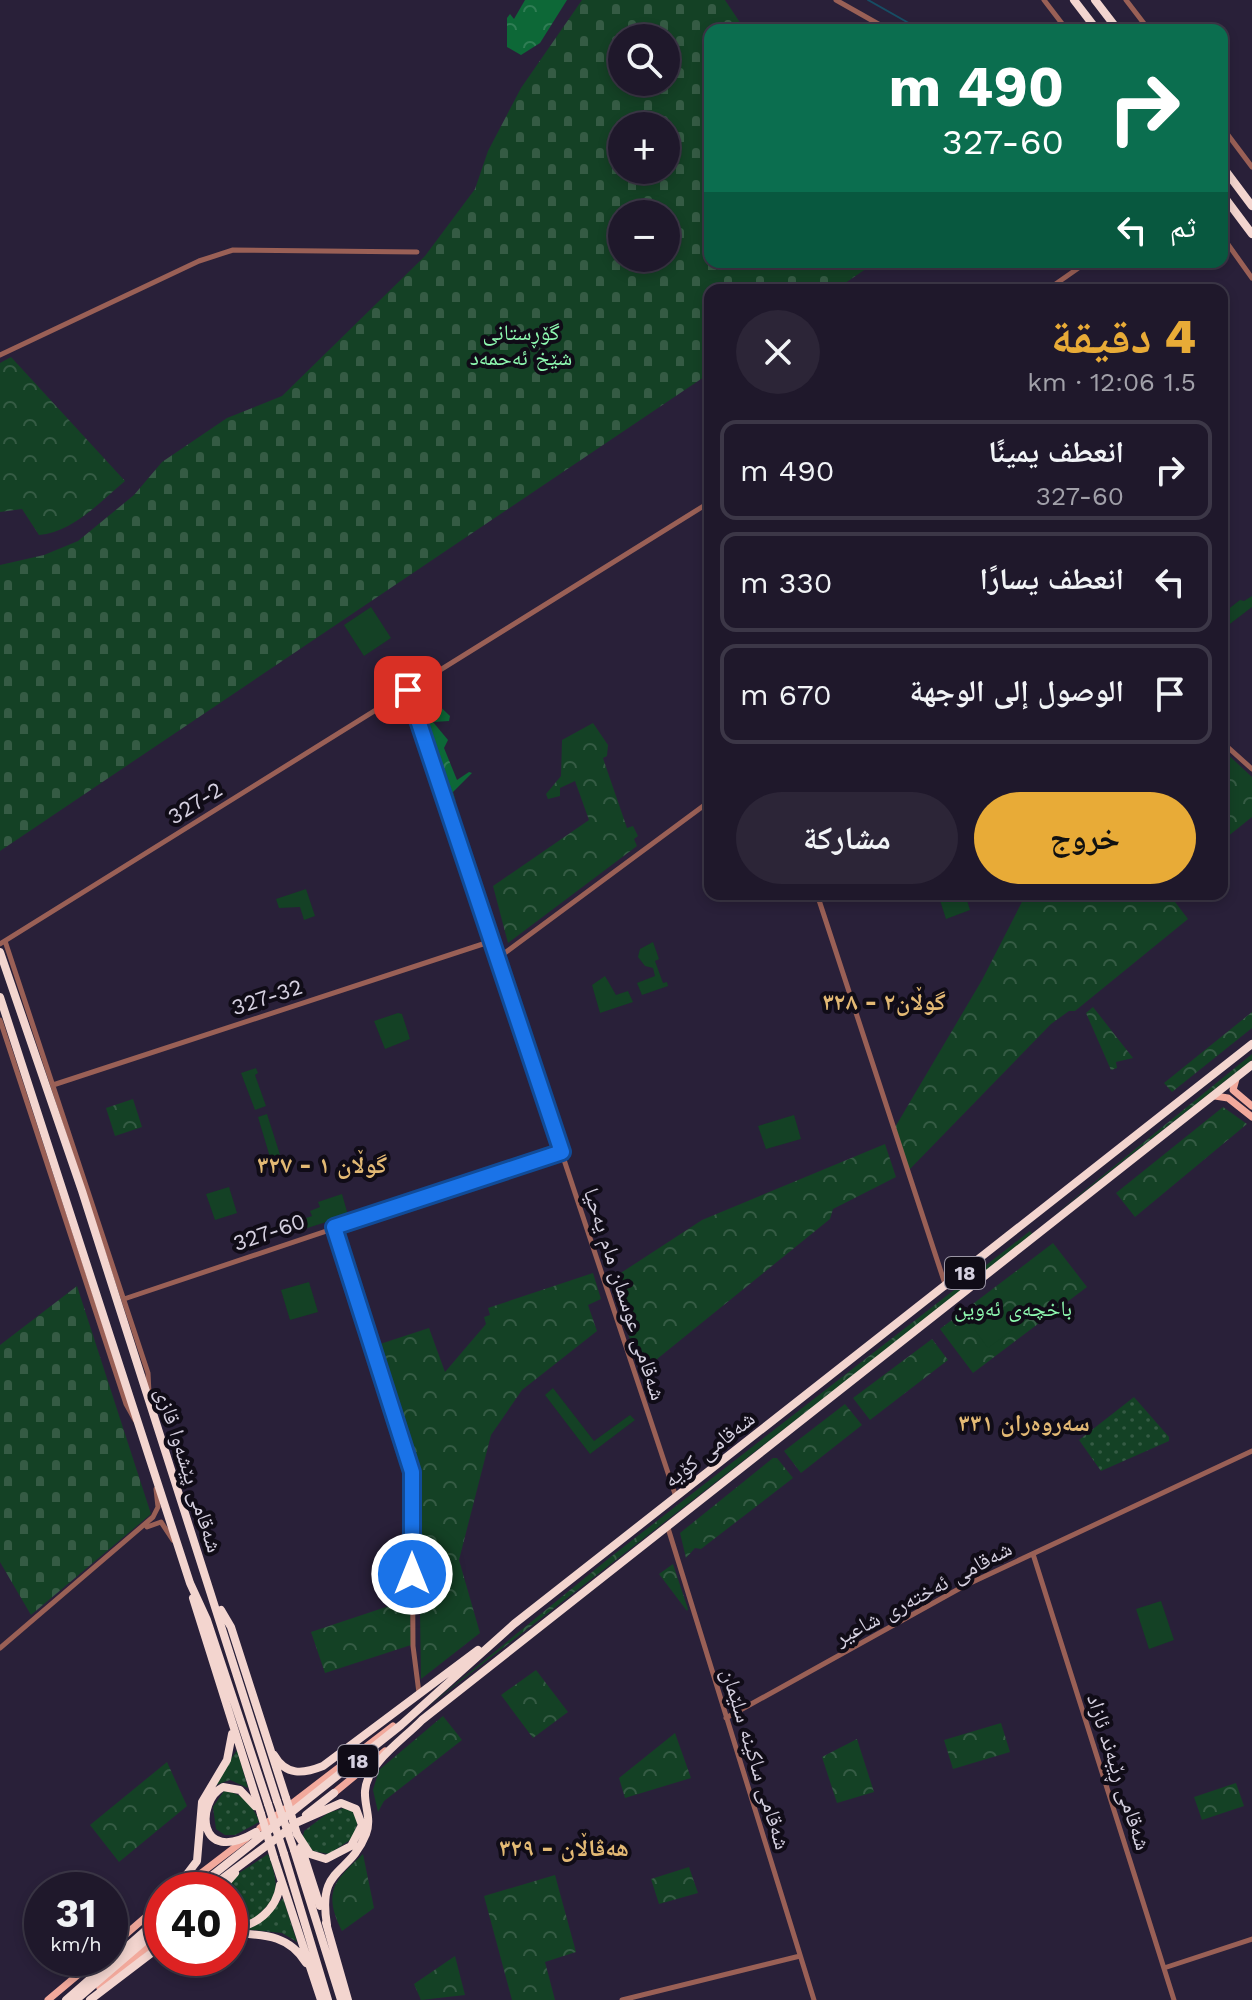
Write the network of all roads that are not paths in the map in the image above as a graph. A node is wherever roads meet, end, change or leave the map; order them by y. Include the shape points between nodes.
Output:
1 (836, 0) edge
2 (1044, 0) edge
3 (1074, 0) edge
4 (1095, 0) edge
5 (1126, 0) edge
6 (878, 24) edge
7 (1062, 24) edge
8 (1092, 24) edge
9 (1113, 24) edge
10 (1144, 24) edge
11 (1228, 135) edge
12 (1252, 167) edge
13 (1228, 174) edge
14 (1228, 202) edge
15 (1252, 206) edge
16 (1252, 234) edge
17 (1228, 244) edge
18 (417, 252) dead end
19 (1078, 268) edge
20 (1252, 278) edge
21 (1056, 284) edge
22 (0, 355) edge
23 (704, 506) edge
24 (408, 690) junction
25 (1228, 747) edge
26 (1252, 769) edge
27 (704, 805) edge
28 (819, 900) edge
29 (492, 941) junction
30 (2, 943) edge
31 (0, 952) edge
32 (498, 958) junction
33 (0, 997) edge
34 (0, 1020) edge
35 (27, 1024) junction
36 (36, 1032) junction
37 (10, 1036) junction
38 (1252, 1044) edge
39 (1252, 1065) edge
40 (1238, 1076) junction
41 (53, 1085) junction
42 (1209, 1099) junction
43 (1251, 1112) edge
44 (64, 1127) junction
45 (562, 1152) junction
46 (1037, 1215) junction
47 (70, 1220) junction
48 (334, 1227) junction
49 (1048, 1227) junction
50 (93, 1284) junction
51 (946, 1288) junction
52 (119, 1300) junction
53 (109, 1334) junction
54 (133, 1358) junction
55 (147, 1399) junction
56 (140, 1425) junction
57 (1252, 1451) edge
58 (154, 1467) junction
59 (676, 1498) junction
60 (668, 1528) junction
61 (130, 1539) junction
62 (181, 1552) junction
63 (1033, 1554) junction
64 (190, 1583) junction
65 (214, 1599) junction
66 (514, 1624) junction
67 (0, 1648) edge
68 (419, 1694) junction
69 (726, 1718) junction
70 (422, 1720) junction
71 (232, 1725) junction
72 (274, 1755) junction
73 (334, 1793) joint
74 (282, 1799) junction
75 (261, 1814) junction
76 (298, 1822) junction
77 (297, 1834) junction
78 (258, 1840) junction
79 (253, 1855) junction
80 (189, 1872) edge
81 (206, 1872) edge
82 (217, 1872) edge
83 (230, 1872) edge
84 (237, 1872) edge
85 (279, 1872) junction
86 (144, 1919) edge
87 (248, 1924) edge
88 (327, 1925) junction
89 (144, 1932) edge
90 (128, 1933) edge
91 (248, 1935) edge
92 (1252, 1939) edge
93 (144, 1941) edge
94 (144, 1950) edge
95 (800, 1956) junction
96 (144, 1958) edge
97 (1164, 1968) junction
98 (77, 1976) edge
99 (315, 1976) junction
100 (48, 2000) edge
101 (66, 2000) edge
102 (76, 2000) edge
103 (88, 2000) edge
104 (321, 2000) edge
105 (328, 2000) edge
106 (341, 2000) edge
107 (348, 2000) edge
108 (622, 2000) edge
109 (814, 2000) edge
110 (1174, 2000) edge

1 - 6 street
2 - 7 street
3 - 8 highway
4 - 9 highway
5 - 10 street
11 - 12 street
13 - 15 highway
14 - 16 highway
17 - 20 street
18 - 22 street via 233,250
19 - 21 street
23 - 24 street, 327-2
24 - 29 street, شەقامی عوسمان مام یەحیا
24 - 30 street, 327-2
25 - 26 street
27 - 32 street
28 - 51 street
29 - 32 street, شەقامی عوسمان مام یەحیا
29 - 41 street, 327-32
30 - 36 street
31 - 35 highway, شەقامی پێشەوا قازی
32 - 45 street, شەقامی عوسمان مام یەحیا
33 - 37 highway, شەقامی پێشەوا قازی
34 - 37 street
35 - 36 highway
35 - 44 highway, شەقامی پێشەوا قازی
36 - 41 street
37 - 47 highway, شەقامی پێشەوا قازی
38 - 46 highway, شەقامی کۆیە / 18
39 - 40 highway, شەقامی کۆیە / 18
40 - 42 highway, شەقامی کۆیە / 18
40 - 43 main road via 1233,1090
41 - 44 street
42 - 43 main road via 1223,1095
42 - 49 highway, شەقامی کۆیە / 18
44 - 52 highway, شەقامی پێشەوا قازی
45 - 48 street, 327-60
45 - 59 street, شەقامی عوسمان مام یەحیا
46 - 49 highway
46 - 51 highway, شەقامی کۆیە / 18
47 - 50 highway, شەقامی پێشەوا قازی
47 - 56 street via 128,1411
48 - 52 street, 327-60
48 - 68 street via 412,1472 413,1646
49 - 60 highway, شەقامی کۆیە / 18
50 - 52 highway via 104,1304
50 - 53 highway, شەقامی پێشەوا قازی
51 - 59 highway, شەقامی کۆیە / 18
52 - 54 highway, شەقامی پێشەوا قازی
52 - 55 street via 148,1373
53 - 54 highway via 118,1333
53 - 56 highway, شەقامی پێشەوا قازی
54 - 55 highway, شەقامی پێشەوا قازی
55 - 65 highway, شەقامی پێشەوا قازی
56 - 58 highway, شەقامی پێشەوا قازی
57 - 63 street, شەقامی ئەختەری شاعیر
58 - 61 street via 157,1510
58 - 62 highway, شەقامی پێشەوا قازی
59 - 66 highway, شەقامی کۆیە / 18
60 - 69 street, شەقامی ساکینە سلێمان
60 - 70 highway, شەقامی کۆیە / 18
61 - 62 street via 160,1522
61 - 67 street
62 - 64 highway, شەقامی پێشەوا قازی
63 - 69 street, شەقامی ئەختەری شاعیر via 932,1602
63 - 97 street, شەقامی ڕێبەند ئازاد
64 - 71 highway
64 - 105 highway, شەقامی پێشەوا قازی, bridge via 268,1804
65 - 72 highway via 231,1627
65 - 74 highway, شەقامی پێشەوا قازی
66 - 68 highway
66 - 78 highway, شەقامی کۆیە / 18
68 - 72 highway via 315,1769 289,1771
69 - 95 street, شەقامی ساکینە سلێمان
70 - 73 main road, شەقامی کۆیە / 18
70 - 88 highway via 369,1775 367,1831 327,1886
71 - 75 highway
71 - 80 highway via 227,1760 202,1802 197,1861
72 - 74 highway
73 - 76 highway, شەقامی کۆیە / 18
74 - 77 highway, bridge
74 - 106 highway, شەقامی پێشەوا قازی, bridge
75 - 78 highway via 234,1787 216,1791 208,1804 209,1832 219,1842
75 - 85 highway, bridge
76 - 77 highway via 341,1803 356,1809 362,1825 351,1846 326,1859 310,1854
76 - 78 highway, شەقامی کۆیە / 18
77 - 88 highway
78 - 79 highway, شەقامی کۆیە
78 - 81 main road, شەقامی کۆیە
78 - 82 highway, شەقامی کۆیە
79 - 83 highway, شەقامی کۆیە
79 - 84 highway
85 - 87 highway via 279,1893 270,1909
85 - 99 highway
86 - 90 main road
88 - 107 highway
89 - 101 highway
91 - 99 highway via 284,1940 299,1951
92 - 97 street
93 - 102 highway
94 - 103 main road
95 - 108 street
95 - 109 street, شەقامی ساکینە سلێمان
96 - 103 highway
97 - 110 street, شەقامی ڕێبەند ئازاد
98 - 100 main road
99 - 104 highway

